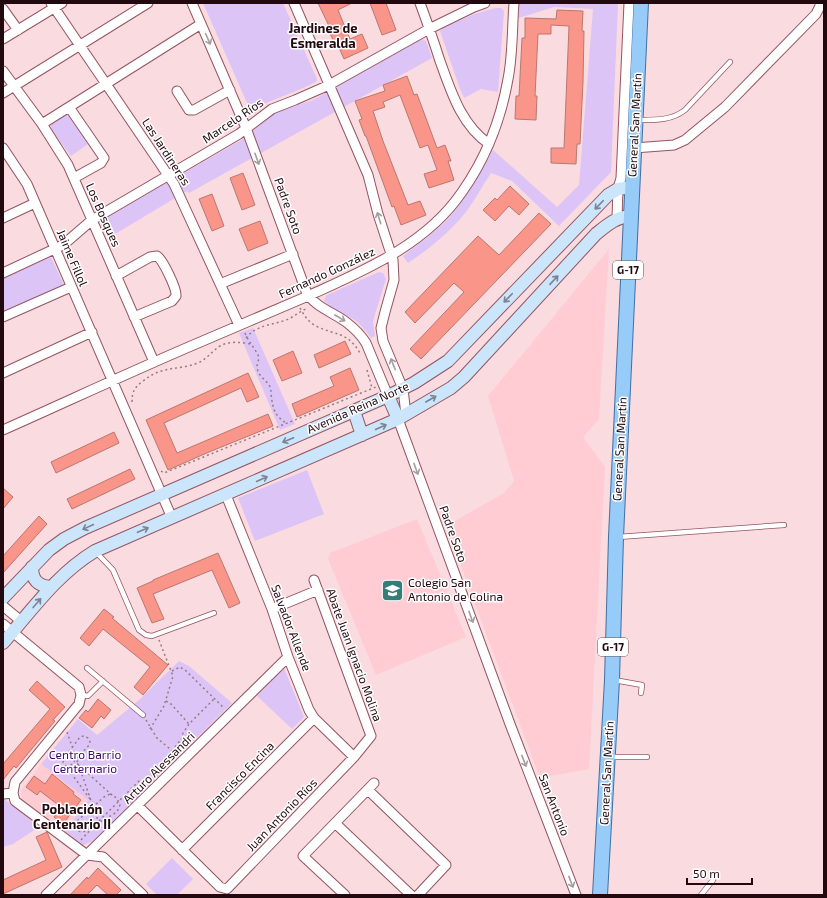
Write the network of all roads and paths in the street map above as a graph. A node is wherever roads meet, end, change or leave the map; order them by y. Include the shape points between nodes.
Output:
1 (148, 3) edge
2 (192, 3) edge
3 (294, 3) edge
4 (420, 3) edge
5 (485, 3) edge
6 (514, 3) edge
7 (629, 3) edge
8 (641, 3) edge
9 (820, 3) edge
10 (56, 5) edge
11 (3, 9) edge
12 (201, 24) junction
13 (429, 29) junction
14 (18, 30) junction
15 (3, 39) edge
16 (80, 45) junction
17 (730, 62) dead end
18 (3, 71) edge
19 (106, 84) junction
20 (329, 85) junction
21 (14, 86) junction
22 (230, 90) junction
23 (177, 91) dead end
24 (3, 93) edge
25 (69, 107) junction
26 (636, 120) junction
27 (42, 124) junction
28 (246, 128) junction
29 (489, 144) junction
30 (3, 148) edge
31 (634, 148) junction
32 (7, 160) edge
33 (169, 175) junction
34 (74, 178) junction
35 (625, 188) junction
36 (35, 203) junction
37 (624, 217) junction
38 (3, 218) edge
39 (92, 220) junction
40 (55, 250) junction
41 (293, 254) junction
42 (392, 255) junction
43 (3, 272) edge
44 (116, 276) junction
45 (220, 284) junction
46 (71, 287) junction
47 (309, 295) junction
48 (296, 301) junction
49 (317, 303) junction
50 (302, 310) junction
51 (3, 317) edge
52 (134, 317) junction
53 (239, 325) junction
54 (92, 332) junction
55 (246, 338) junction
56 (250, 344) junction
57 (360, 353) dead end
58 (154, 362) junction
59 (366, 367) dead end
60 (3, 373) edge
61 (113, 380) junction
62 (383, 384) junction
63 (372, 388) junction
64 (403, 389) junction
65 (388, 396) junction
66 (129, 397) dead end
67 (354, 411) junction
68 (402, 417) junction
69 (286, 423) junction
70 (3, 430) edge
71 (362, 435) junction
72 (160, 470) dead end
73 (162, 494) junction
74 (226, 495) junction
75 (172, 518) junction
76 (784, 525) dead end
77 (616, 537) junction
78 (95, 551) junction
79 (32, 567) junction
80 (314, 580) dead end
81 (51, 587) junction
82 (318, 590) junction
83 (3, 598) edge
84 (3, 606) edge
85 (272, 609) junction
86 (214, 613) dead end
87 (21, 622) junction
88 (8, 628) edge
89 (156, 635) junction
90 (3, 643) edge
91 (288, 657) junction
92 (87, 668) dead end
93 (172, 672) junction
94 (612, 680) junction
95 (103, 681) junction
96 (641, 693) dead end
97 (81, 695) junction
98 (214, 699) junction
99 (166, 701) junction
100 (230, 714) junction
101 (143, 715) joint
102 (314, 718) junction
103 (64, 723) junction
104 (189, 724) junction
105 (510, 724) joint
106 (150, 729) junction
107 (72, 746) junction
108 (172, 751) junction
109 (354, 757) junction
110 (608, 757) junction
111 (647, 757) dead end
112 (65, 758) junction
113 (76, 760) junction
114 (184, 761) junction
115 (78, 765) junction
116 (68, 769) junction
117 (64, 773) dead end
118 (140, 780) dead end
119 (3, 794) edge
120 (13, 794) junction
121 (113, 796) junction
122 (91, 801) junction
123 (118, 801) junction
124 (94, 806) junction
125 (138, 806) junction
126 (103, 817) junction
127 (105, 819) junction
128 (99, 822) junction
129 (335, 823) junction
130 (95, 825) junction
131 (107, 836) junction
132 (75, 846) junction
133 (182, 850) junction
134 (87, 855) junction
135 (713, 880) dead end
136 (418, 894) edge
137 (46, 895) edge
138 (143, 895) edge
139 (345, 895) edge
140 (576, 895) edge
141 (600, 895) edge
142 (701, 895) edge

1 - 16 street
2 - 12 street, Padre Soto
3 - 20 street, Padre Soto
4 - 13 street
5 - 13 street, Marcelo Ríos
6 - 29 street, Fernando González via 508,78 499,117
7 - 35 street, General San Martín via 621,178
8 - 26 main road, General San Martín / G-17
9 - 31 street via 816,14 725,107 685,140 674,145
10 - 14 street
10 - 16 street, Las Jardineras
11 - 14 street
12 - 19 street
12 -> 22 street, Padre Soto
13 - 20 street, Marcelo Ríos
13 - 29 street via 455,102 475,132
14 - 15 street
16 - 19 street, Las Jardineras
16 - 21 street
17 - 26 lane via 678,115 669,119
18 - 21 street, Los Bosques
19 - 25 street
19 - 33 street, Las Jardineras
20 - 28 street, Marcelo Ríos via 272,109
42 -> 20 street, Padre Soto via 368,175
21 - 24 street
21 - 27 street, Los Bosques
22 - 23 street via 194,110 189,110
22 - 28 street, Padre Soto
25 - 27 street
25 - 34 street via 104,158 101,163
26 - 31 main road, General San Martín / G-17
27 - 34 street, Los Bosques
28 - 33 street, Marcelo Ríos
28 -> 41 street, Padre Soto
29 - 42 street, Fernando González via 479,166 450,208 416,239
30 - 32 street, Jaime Fillol
31 - 35 main road, General San Martín / G-17
32 - 36 street, Jaime Fillol via 28,184
33 - 39 street, Marcelo Ríos
33 - 45 street, Las Jardineras
34 - 39 street, Los Bosques
35 - 37 main road, General San Martín / G-17
35 -> 64 street, Avenida Reina Norte via 608,195 448,361
36 - 38 street
36 - 40 street, Jaime Fillol
68 -> 37 street, Avenida Reina Norte via 451,388 464,377 596,234 608,224
37 - 77 main road, General San Martín / G-17
39 - 40 street, Marcelo Ríos
39 - 44 street, Los Bosques
40 - 43 street, Marcelo Ríos
40 - 46 street, Jaime Fillol
41 - 45 street
41 - 47 street, Padre Soto
42 - 47 street, Fernando González
64 -> 42 street, Padre Soto via 383,341 382,328 394,280
44 - 52 street, Los Bosques
44 - 52 street via 150,257 157,256 162,261 175,290 176,296 172,301
45 - 53 street, Las Jardineras
46 - 51 street
46 - 54 street, Jaime Fillol
47 - 48 street, Fernando González
47 - 49 street, Padre Soto
48 - 50 path
48 - 53 street, Fernando González
49 - 50 path
49 -> 62 street, Padre Soto via 347,322 362,336
50 - 55 path via 286,320 252,331
50 - 57 path via 316,326 348,338
52 - 58 street, Los Bosques
53 - 55 path
53 - 58 street, Fernando González
54 - 60 street
54 - 61 street, Jaime Fillol
55 - 56 path
56 - 66 path via 238,342 219,346 199,362 163,369 135,387 132,404
56 - 69 path via 258,355 257,367 270,388 272,407 277,417
58 - 61 street, Fernando González
59 - 63 path
61 - 70 street, Fernando González
61 - 73 street
62 - 63 path
62 - 65 street, Padre Soto
63 - 69 path
64 - 65 street, Avenida Reina Norte
64 - 68 street, Padre Soto
65 - 67 street, Avenida Reina Norte
65 - 68 street
67 - 71 street
67 -> 73 street, Avenida Reina Norte
71 -> 68 street, Avenida Reina Norte
68 -> 105 street, Padre Soto
69 - 72 path via 164,473
74 -> 71 street, Avenida Reina Norte
73 - 75 street
73 -> 79 street, Avenida Reina Norte via 64,539
74 - 75 street, Avenida Reina Norte
74 - 85 street, Salvador Allende
78 -> 75 street, Avenida Reina Norte
76 - 77 lane
77 - 94 main road, General San Martín / G-17
78 - 81 street, Avenida Reina Norte via 72,566
78 - 89 lane via 113,570 139,630 146,635
79 - 81 street via 36,582
79 - 83 street, Avenida Reina Norte
80 - 82 street, Abate Juan Ignacio Molina
87 -> 81 street, Avenida Reina Norte
82 - 85 street
82 - 109 street, Abate Juan Ignacio Molina via 371,736
84 - 87 street
85 - 91 street, Salvador Allende
86 - 89 lane
87 - 88 street, Avenida Reina Norte
88 - 90 street, Avenida Reina Norte
88 - 97 street via 78,687
89 - 93 path
91 - 100 street, Arturo Alessandri
91 - 102 street, Salvador Allende
92 - 95 lane
93 - 98 path via 180,667 185,670
93 - 99 path
94 - 96 lane via 642,685
94 - 110 main road, General San Martín / G-17
95 - 97 lane via 88,696
95 - 101 lane
97 - 103 street via 79,704
98 - 100 path
98 - 104 path
99 - 104 path
99 - 106 path
100 - 114 street, Arturo Alessandri
101 - 106 path
102 - 109 street, Salvador Allende
102 - 133 street, Francisco Encina
103 - 107 path
103 - 120 street via 15,782
104 - 108 path
105 -> 140 street, San Antonio
106 - 108 path
107 - 112 path
107 - 113 path
107 - 113 path via 84,736 90,742
108 - 114 path
109 - 133 street, Juan Antonio Ríos via 227,890 220,887
110 - 111 lane
110 - 141 main road, General San Martín / G-17
112 - 113 path
112 - 116 path via 63,762
113 - 115 path
113 - 116 path
114 - 125 street, Arturo Alessandri
115 - 121 path
115 - 122 path
116 - 117 path
116 - 122 path
118 - 123 path
119 - 120 street
120 - 132 street via 15,801
121 - 123 path
121 - 124 path via 107,795
122 - 124 path
123 - 126 path
123 - 127 path via 120,805 117,812
124 - 126 path
124 - 128 path
124 - 130 path via 74,825 74,828 83,832
125 - 131 street, Arturo Alessandri
125 - 133 street
126 - 127 path
126 - 128 path
127 - 128 path
128 - 130 path
128 - 131 path via 101,830
129 - 136 street
129 - 136 street via 371,786 446,865
129 - 139 street via 303,856
130 - 132 path
131 - 134 street, Arturo Alessandri
132 - 134 street
134 - 137 street, Arturo Alessandri
134 - 138 street via 103,857
135 - 142 lane

